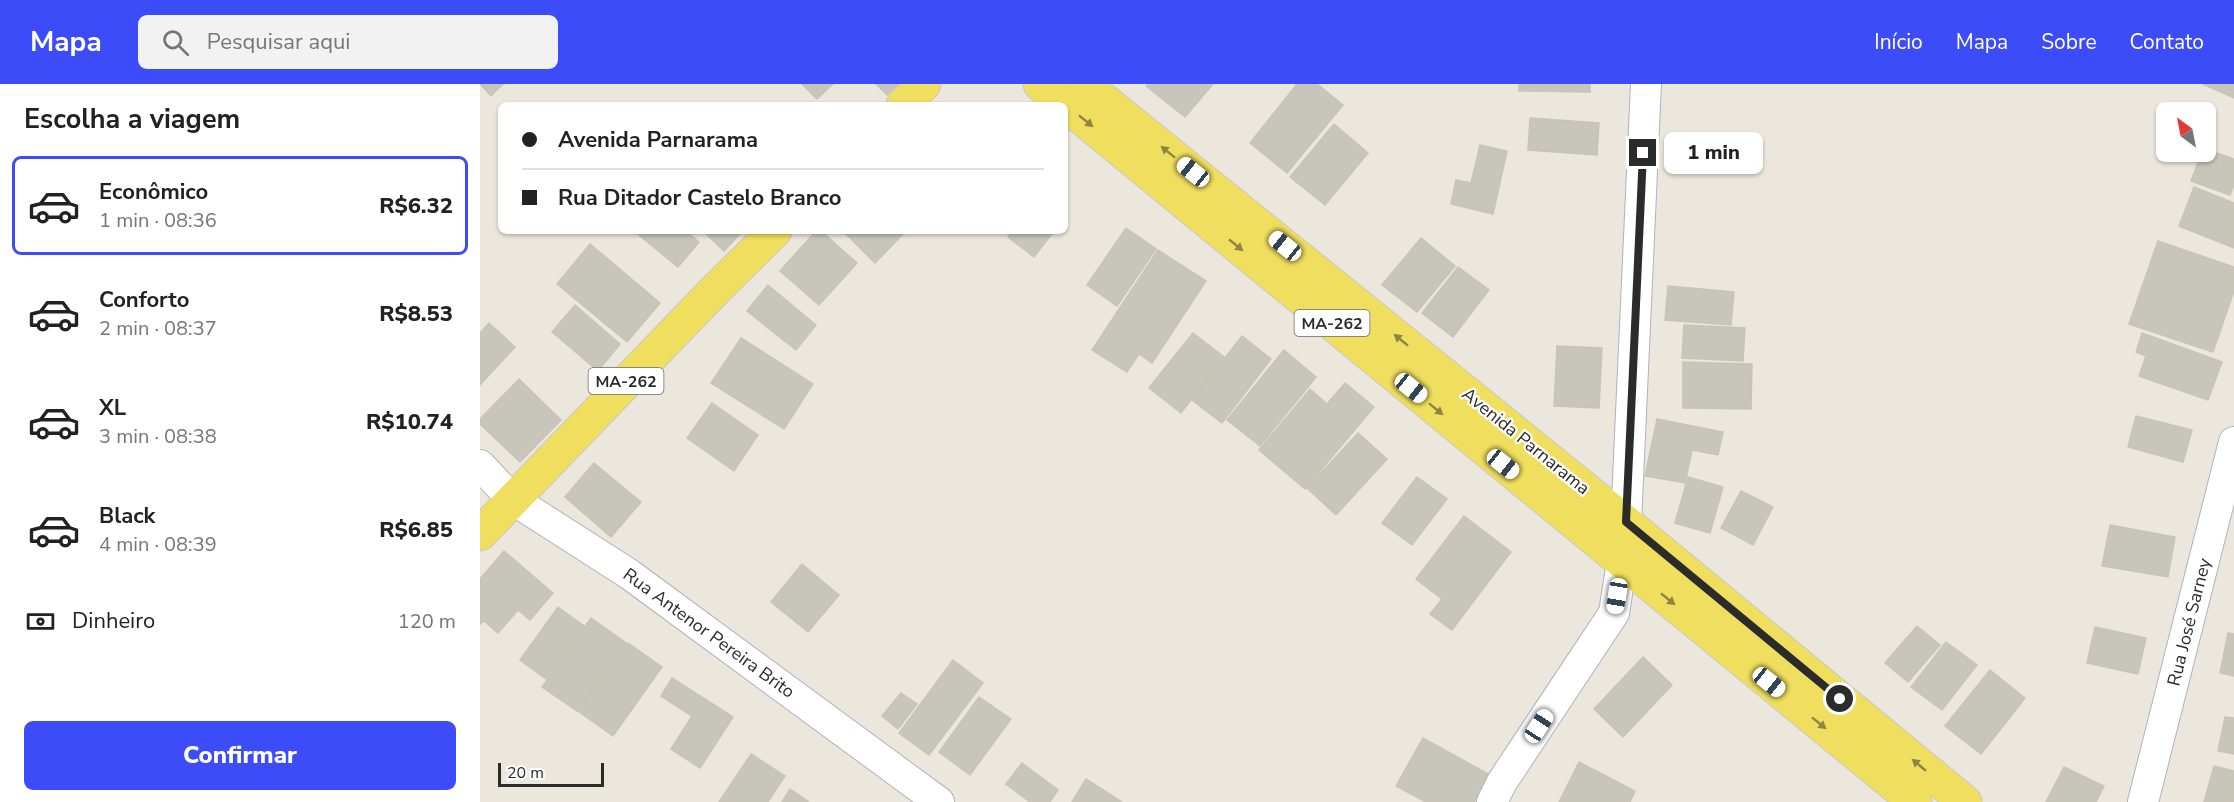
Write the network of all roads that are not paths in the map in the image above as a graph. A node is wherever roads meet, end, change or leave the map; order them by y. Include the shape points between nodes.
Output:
1 (924, 84) edge
2 (1040, 84) edge
3 (1084, 84) edge
4 (1646, 84) edge
5 (906, 102) edge
6 (1062, 102) edge
7 (1068, 107) edge
8 (772, 234) edge
9 (2234, 442) edge
10 (480, 465) edge
11 (1594, 496) junction
12 (513, 499) junction
13 (1626, 522) junction
14 (1578, 525) junction
15 (480, 534) edge
16 (1622, 562) junction
17 (939, 802) edge
18 (1492, 802) edge
19 (1915, 802) edge
20 (1965, 802) edge
21 (2143, 802) edge

1 - 5 main road
2 -> 6 main road, Avenida Parnarama / MA-262
11 -> 3 main road, Avenida Parnarama / MA-262
4 - 13 street
7 -> 14 main road, Avenida Parnarama / MA-262
8 - 12 main road, MA-262
9 - 21 street, Rua José Sarney
10 - 12 street, Rua Antenor Pereira Brito
11 - 13 main road, Avenida Parnarama / MA-262
11 - 14 main road
12 - 15 main road, MA-262
12 - 17 street, Rua Antenor Pereira Brito via 629,574
20 -> 13 main road, Avenida Parnarama / MA-262
14 - 16 main road, Avenida Parnarama / MA-262
16 - 18 street via 1614,613
16 -> 19 main road, Avenida Parnarama / MA-262

